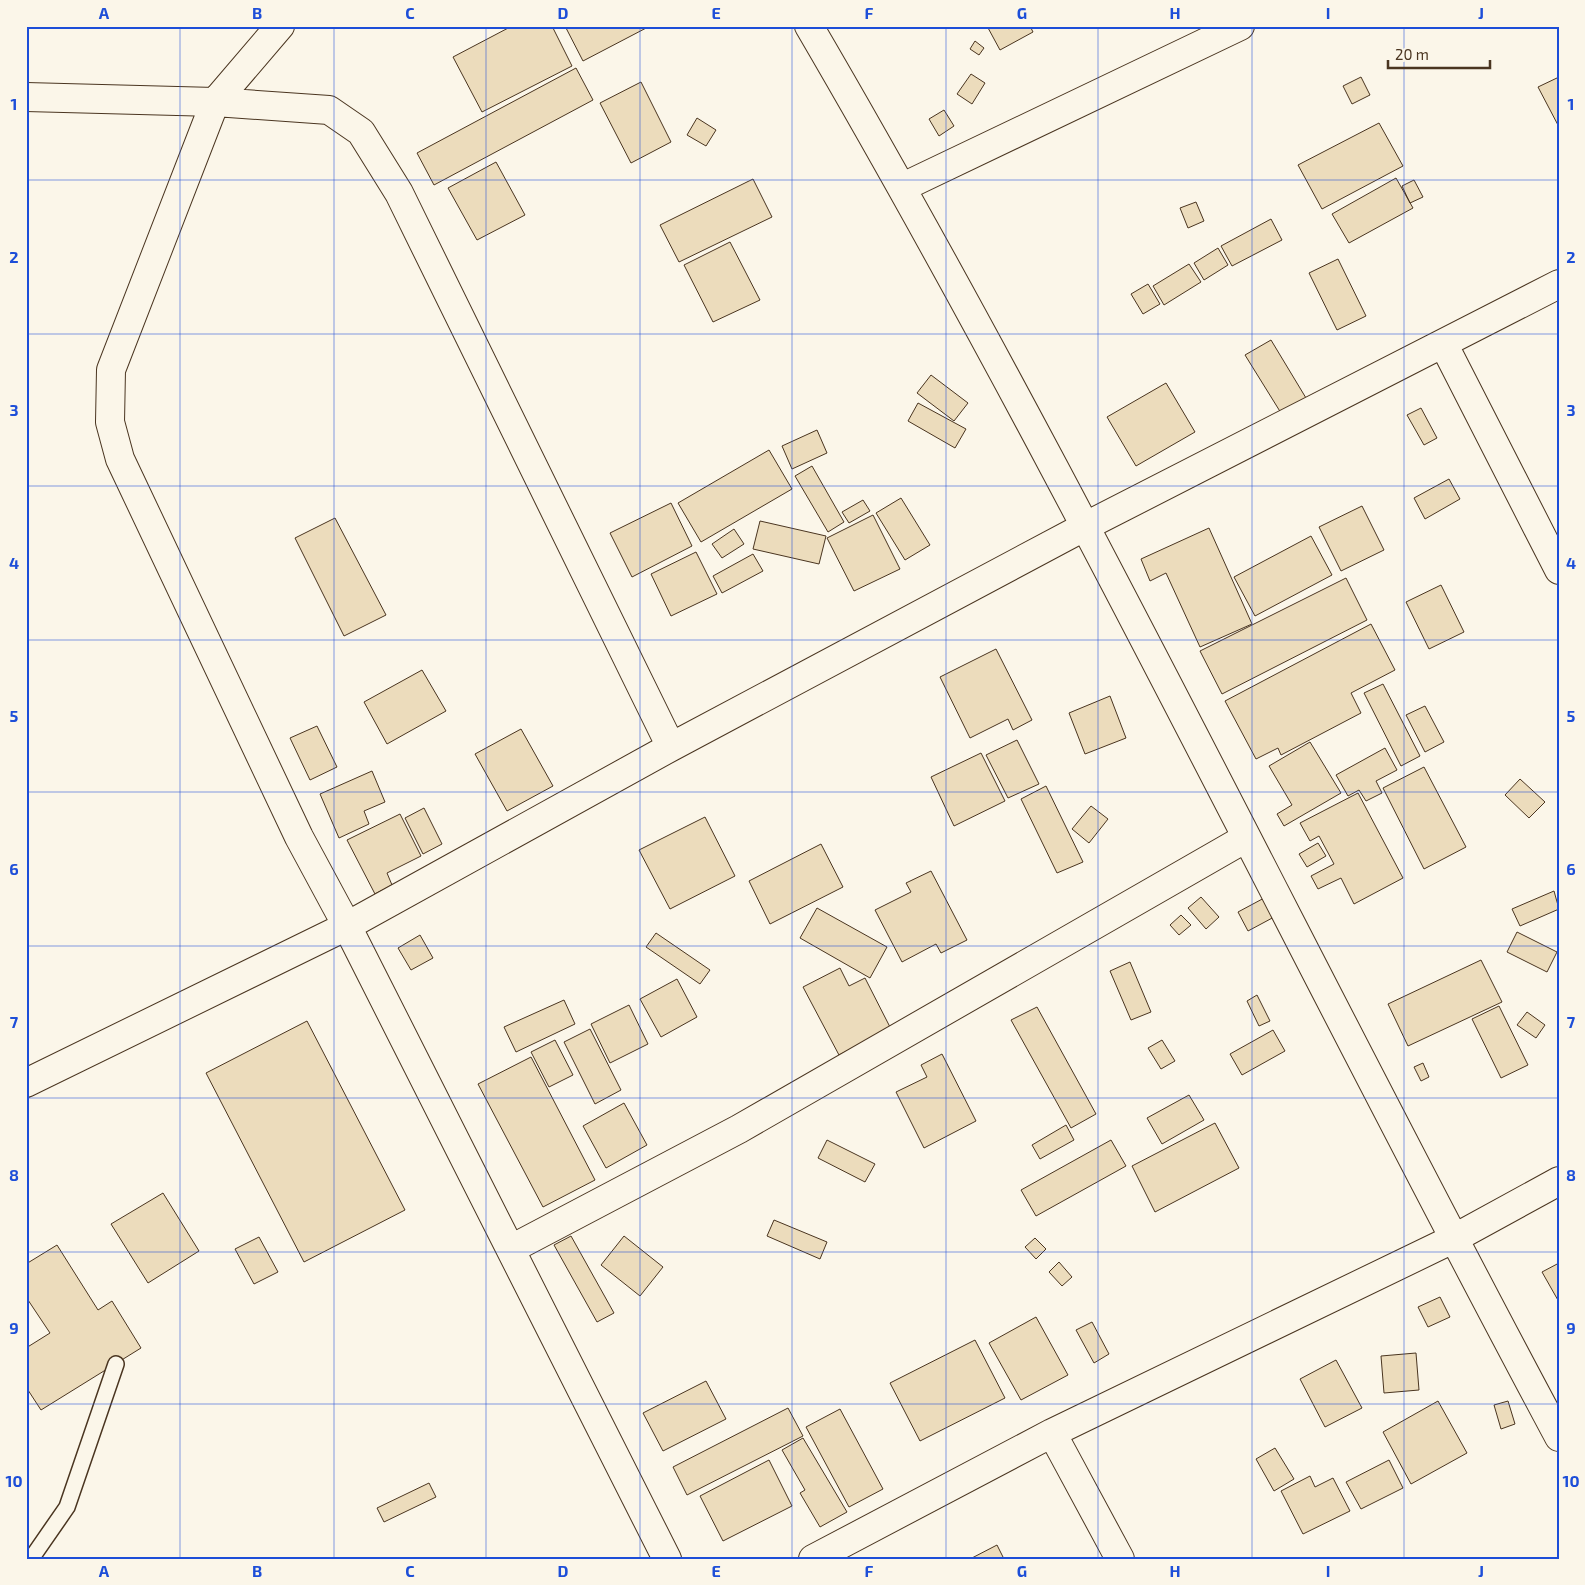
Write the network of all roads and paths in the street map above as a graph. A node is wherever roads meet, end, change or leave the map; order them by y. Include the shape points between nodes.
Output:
1 (280, 26) edge
2 (809, 26) edge
3 (1240, 26) edge
4 (26, 97) edge
5 (215, 102) junction
6 (903, 187) junction
7 (1559, 284) edge
8 (1444, 345) junction
9 (1084, 526) junction
10 (1559, 570) edge
11 (672, 747) junction
12 (1246, 838) junction
13 (347, 926) junction
14 (26, 1083) edge
15 (1559, 1181) edge
16 (1453, 1239) junction
17 (510, 1249) junction
18 (116, 1364) dead end
19 (1052, 1433) junction
20 (1559, 1437) edge
21 (31, 1559) edge
22 (668, 1559) edge
23 (812, 1559) edge
24 (1120, 1559) edge

1 - 5 street
2 - 6 street
3 - 6 street
4 - 5 street
5 - 11 street via 329,110 361,132 399,193
5 - 13 street via 111,370 110,422 120,459 299,837
6 - 9 street
7 - 8 street
8 - 9 street
8 - 10 street
9 - 11 street
9 - 12 street
11 - 13 street
12 - 16 street
12 - 17 street via 739,1129
13 - 14 street
13 - 17 street
15 - 16 street
16 - 19 street
16 - 20 street
17 - 22 street
18 - 21 lane via 67,1507
19 - 23 street
19 - 24 street

